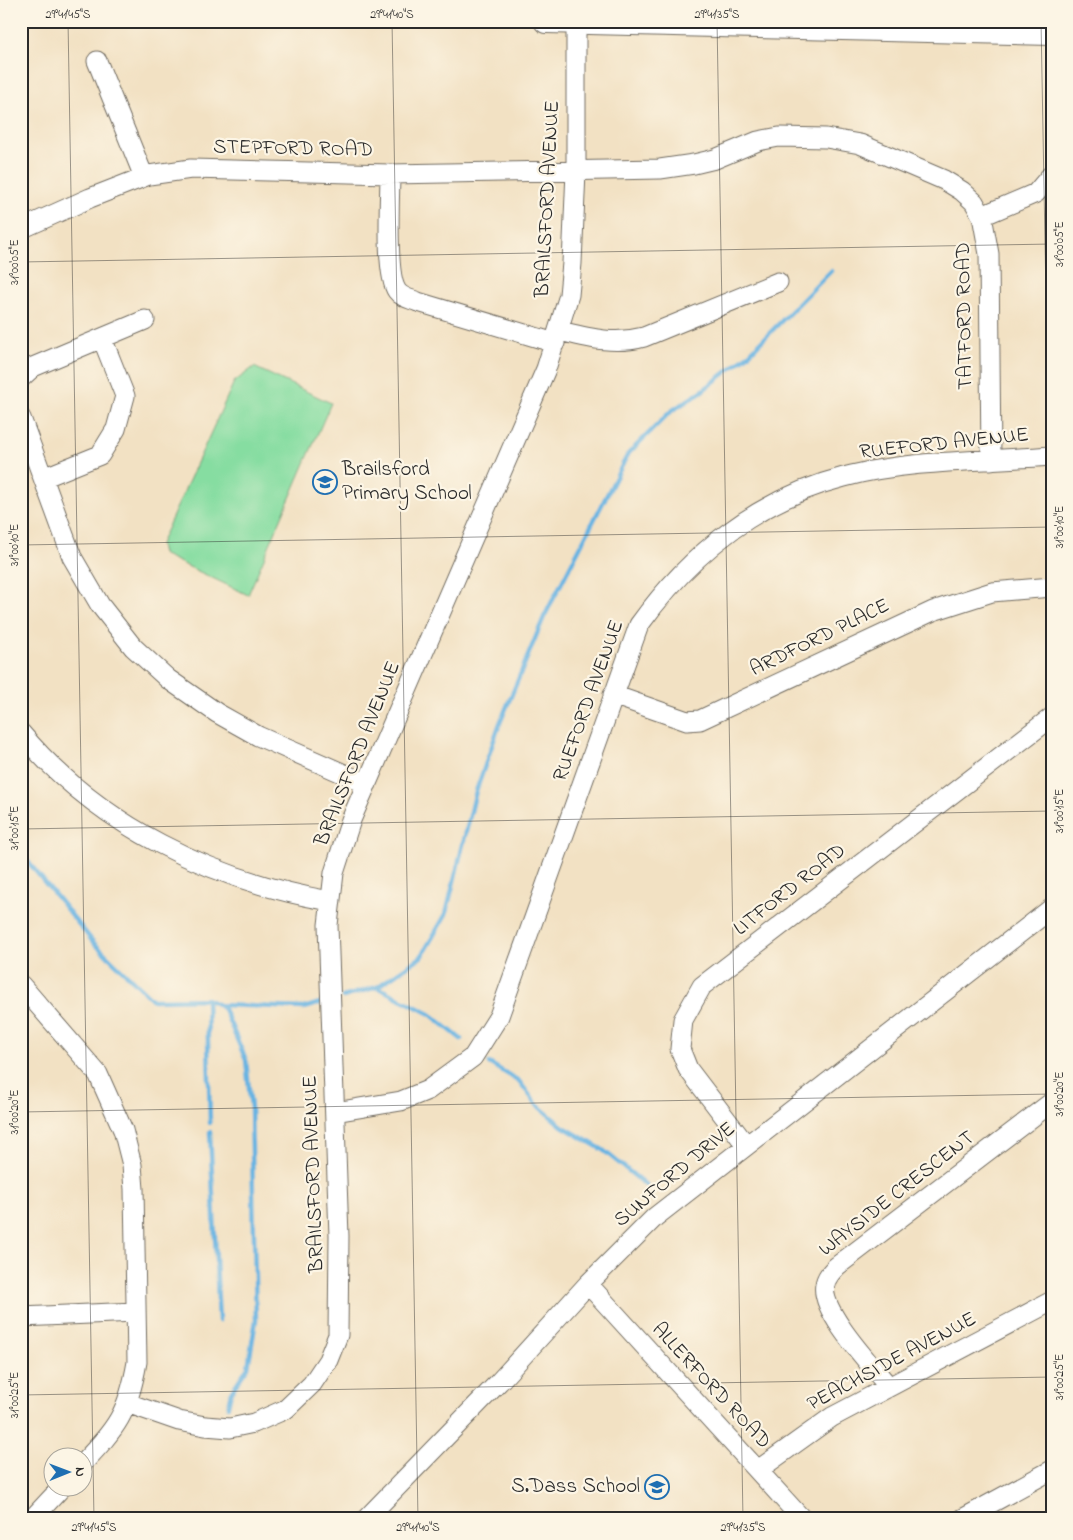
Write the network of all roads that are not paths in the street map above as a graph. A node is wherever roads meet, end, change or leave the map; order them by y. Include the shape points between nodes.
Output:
1 (546, 21) edge
2 (576, 22) edge
3 (1052, 33) edge
4 (97, 61) dead end
5 (576, 172) junction
6 (390, 174) junction
7 (1052, 174) edge
8 (144, 177) junction
9 (982, 216) junction
10 (25, 222) edge
11 (778, 282) dead end
12 (145, 320) dead end
13 (558, 337) junction
14 (102, 338) junction
15 (21, 378) edge
16 (21, 418) edge
17 (1052, 456) edge
18 (990, 460) junction
19 (43, 478) junction
20 (1052, 587) edge
21 (613, 695) junction
22 (1052, 717) edge
23 (21, 733) edge
24 (367, 784) junction
25 (330, 900) junction
26 (1052, 908) edge
27 (21, 985) edge
28 (1052, 1102) edge
29 (336, 1112) junction
30 (746, 1145) junction
31 (588, 1284) junction
32 (1052, 1301) edge
33 (136, 1312) junction
34 (21, 1317) edge
35 (890, 1387) junction
36 (127, 1403) junction
37 (92, 1453) edge
38 (758, 1470) junction
39 (1052, 1470) edge
40 (52, 1498) edge
41 (32, 1519) edge
42 (366, 1519) edge
43 (802, 1519) edge
44 (962, 1519) edge

1 - 2 main road
2 - 3 main road
2 - 5 street, BRAILSFORD AVENUE
4 - 8 street
5 - 6 street, STEPFORD ROAD
5 - 9 street, TATFORD ROAD via 660,169 708,161 758,141 779,137 826,138 860,144 944,180 974,202
5 - 13 street, BRAILSFORD AVENUE via 569,289
6 - 8 street, STEPFORD ROAD via 192,169
6 - 13 street via 391,274 398,292 404,297
7 - 9 street via 1036,192
8 - 10 street, STEPFORD ROAD
9 - 18 street, TATFORD ROAD via 989,254
11 - 13 street via 644,338 602,341
12 - 14 street
13 - 24 street, BRAILSFORD AVENUE
14 - 15 street via 33,367
14 - 19 street via 125,396 116,430 100,455
16 - 19 street
17 - 18 street, RUEFORD AVENUE
18 - 21 street, RUEFORD AVENUE via 889,468 843,477 755,513 724,535 663,592 639,625
19 - 24 street via 72,557 100,605 133,647 168,679 242,727
20 - 21 street, ARDFORD PLACE via 992,592 933,611 700,720 686,721
21 - 29 street, RUEFORD AVENUE via 498,1016 473,1057 428,1090 401,1101
22 - 30 street, LITFORD ROAD via 702,986 683,1020 680,1049 688,1070
23 - 25 street via 95,802 148,838 236,878
24 - 25 street, BRAILSFORD AVENUE via 342,844
25 - 29 street, BRAILSFORD AVENUE via 328,925
26 - 30 street, SUNFORD DRIVE
27 - 33 street via 98,1074 123,1130 134,1189
28 - 35 street, WAYSIDE CRESCENT via 829,1275 824,1287 827,1303
29 - 36 street, BRAILSFORD AVENUE via 338,1335 328,1360 312,1384 286,1409 254,1423 230,1428 178,1421
30 - 31 street, SUNFORD DRIVE via 655,1218
31 - 38 street, ALLERFORD ROAD
31 - 42 street, SUNFORD DRIVE via 499,1382
32 - 35 street, PEACHSIDE AVENUE
33 - 34 street
33 - 36 street via 137,1362
35 - 38 street, PEACHSIDE AVENUE via 832,1417
36 - 37 street via 122,1417
38 - 43 street, ALLERFORD ROAD
39 - 44 street
40 - 41 street

